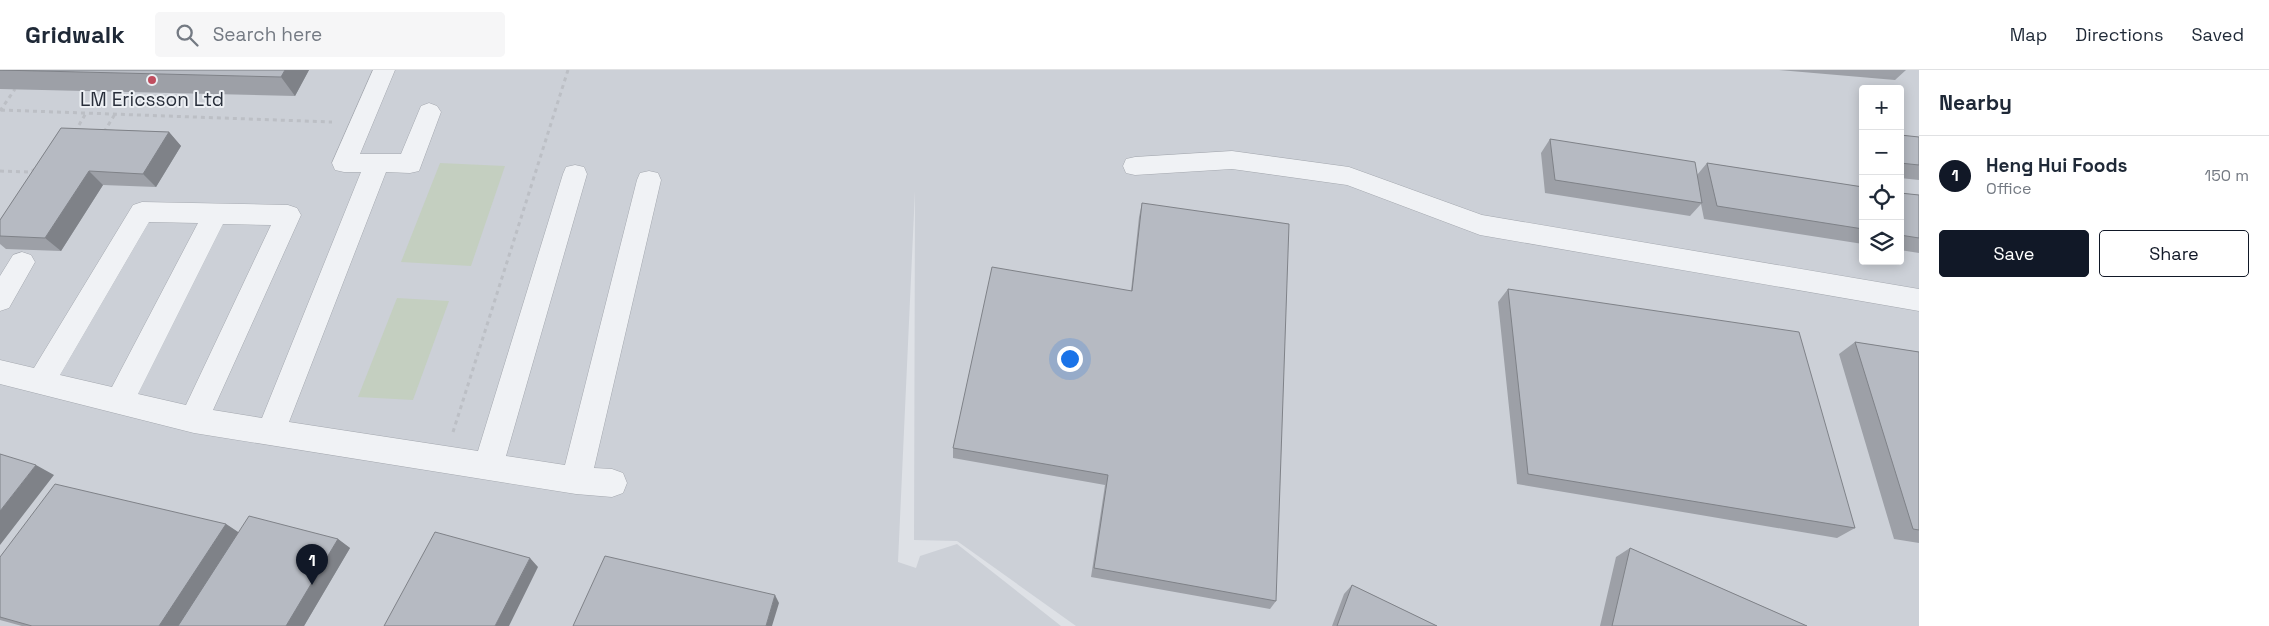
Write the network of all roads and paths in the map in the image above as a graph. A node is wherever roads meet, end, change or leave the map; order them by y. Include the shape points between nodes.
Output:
1 (384, 70) edge
2 (568, 70) edge
3 (15, 89) dead end
4 (0, 111) edge
5 (429, 112) dead end
6 (86, 113) junction
7 (116, 114) junction
8 (362, 123) junction
9 (102, 136) edge
10 (72, 137) edge
11 (376, 163) junction
12 (43, 166) edge
13 (1135, 166) dead end
14 (0, 171) edge
15 (575, 174) dead end
16 (648, 180) dead end
17 (215, 214) junction
18 (22, 262) dead end
19 (0, 300) edge
20 (1919, 300) edge
21 (0, 372) edge
22 (41, 381) junction
23 (118, 403) junction
24 (194, 420) junction
25 (270, 432) junction
26 (445, 459) junction
27 (489, 465) junction
28 (576, 480) junction
29 (612, 483) dead end

1 - 8 lane
2 - 26 path
3 - 4 path
4 - 6 path
5 - 11 lane via 410,164
6 - 7 path
6 - 10 path
7 - 8 path
7 - 9 path
8 - 11 lane via 344,163
11 - 25 lane
12 - 14 path via 28,172
13 - 20 lane via 1232,160 1349,176 1480,225
15 - 27 lane
16 - 28 lane
17 - 22 lane via 142,212
17 - 23 lane
17 - 24 lane via 288,215
18 - 19 lane
21 - 22 lane
22 - 23 lane
23 - 24 lane
24 - 25 lane
25 - 26 lane
26 - 27 lane
27 - 28 lane
28 - 29 lane

